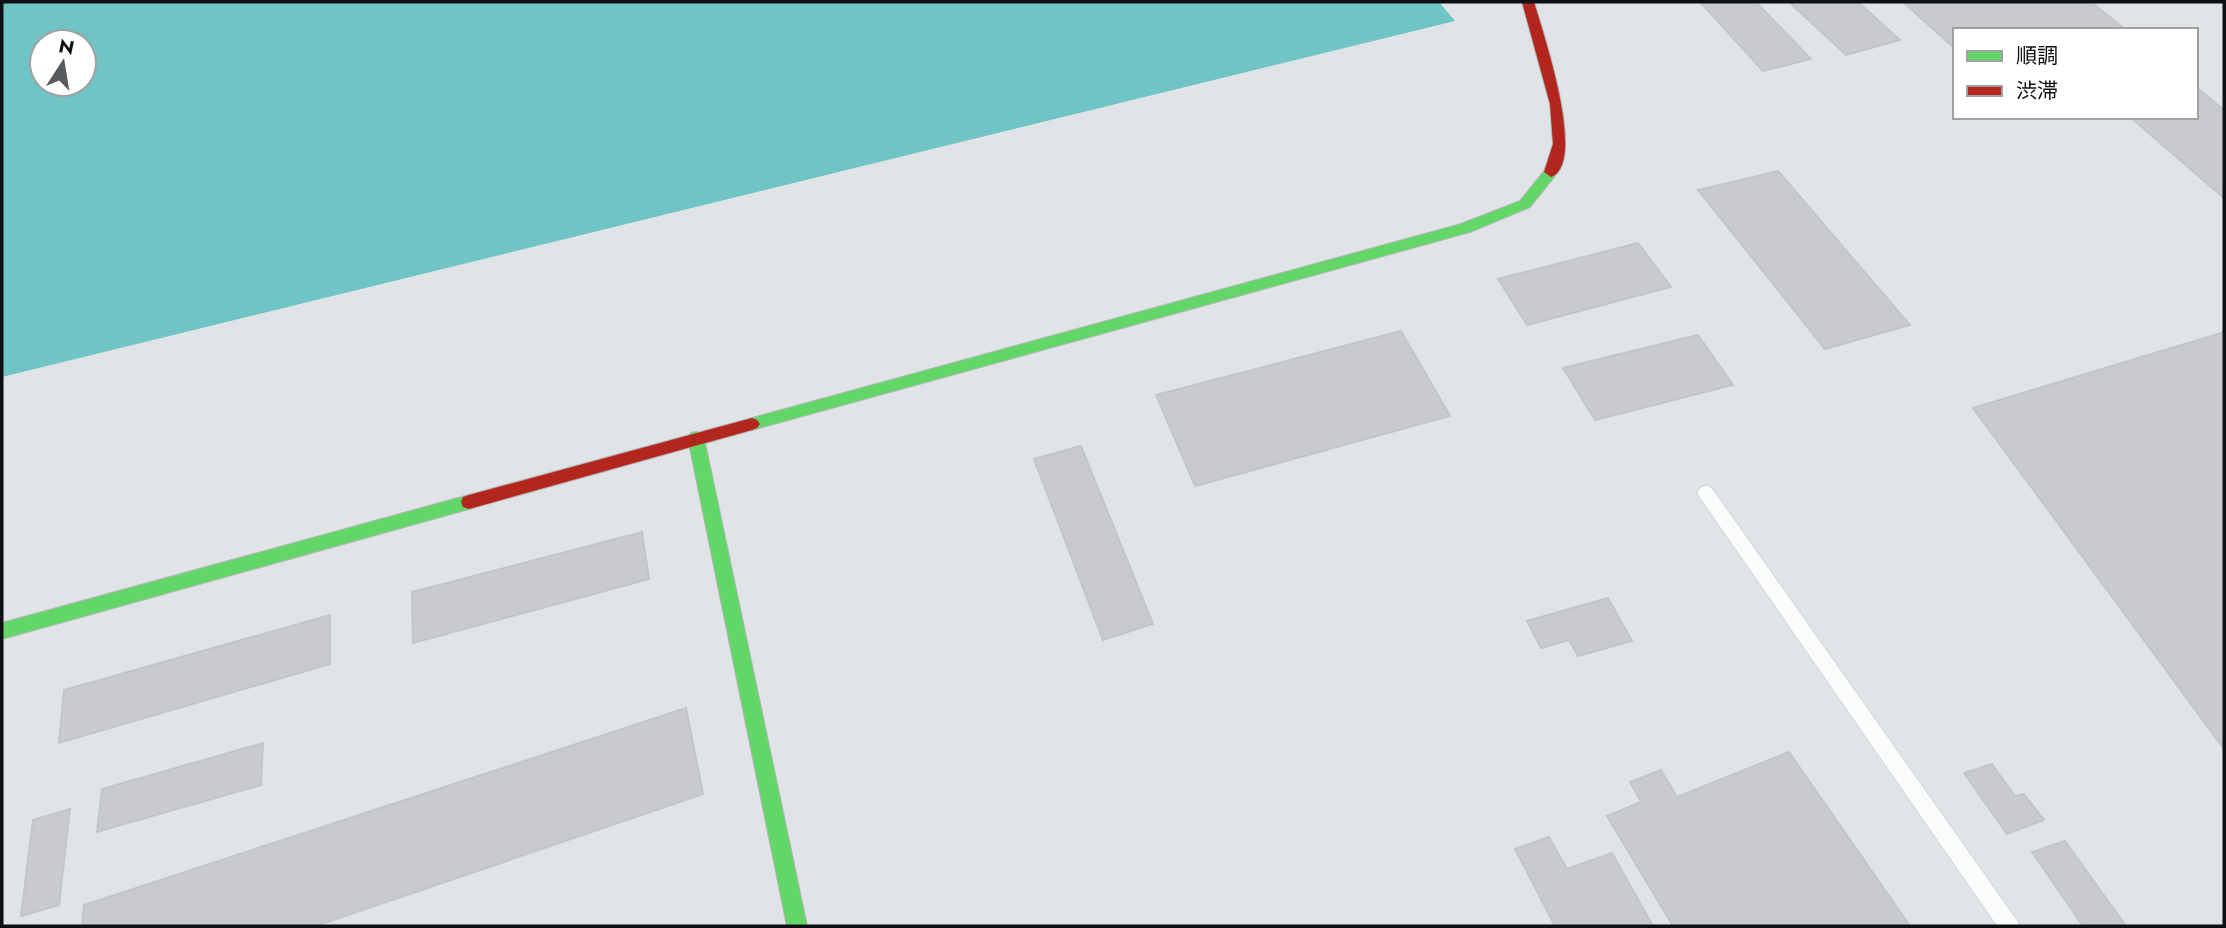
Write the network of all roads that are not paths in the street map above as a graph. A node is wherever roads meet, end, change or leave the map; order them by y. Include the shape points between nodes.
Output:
1 (1528, 2) edge
2 (696, 438) junction
3 (1706, 493) dead end
4 (2, 631) edge
5 (797, 926) edge
6 (2010, 926) edge

1 - 2 street via 1556,104 1560,145 1550,174 1525,204 1465,228
2 - 4 street
2 - 5 street
3 - 6 lane

